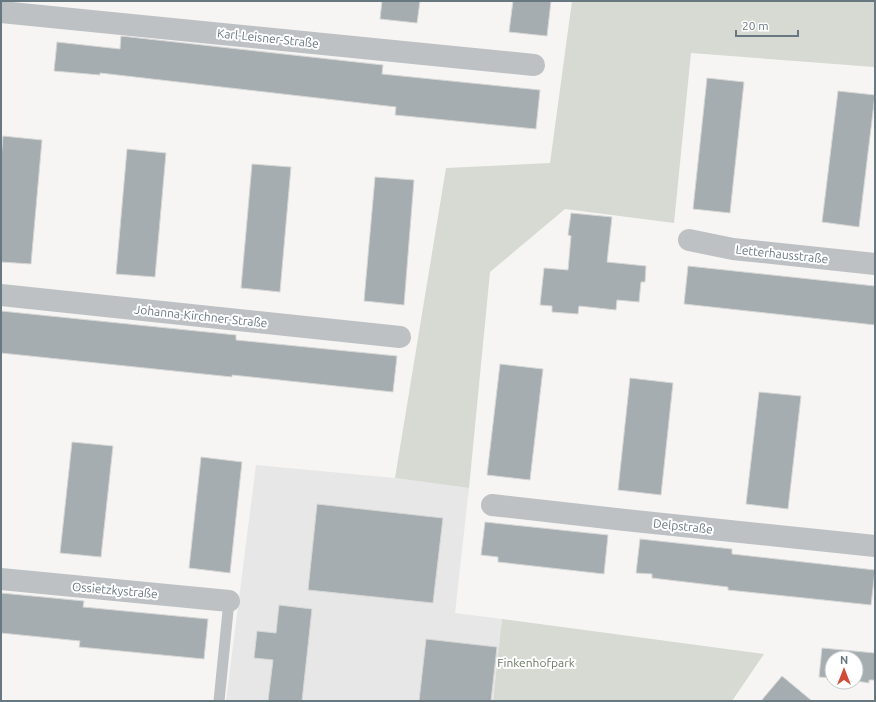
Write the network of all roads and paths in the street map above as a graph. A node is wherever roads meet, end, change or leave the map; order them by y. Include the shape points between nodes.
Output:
1 (1, 12) edge
2 (534, 65) dead end
3 (690, 240) dead end
4 (875, 264) edge
5 (1, 295) edge
6 (400, 337) dead end
7 (492, 505) dead end
8 (875, 546) edge
9 (1, 579) edge
10 (229, 601) joint
11 (219, 701) edge

1 - 2 street, Karl-Leisner-Straße
3 - 4 street, Letterhausstraße via 733,249
5 - 6 street, Johanna-Kirchner-Straße
7 - 8 street, Delpstraße
9 - 10 street, Ossietzkystraße
10 - 11 lane

